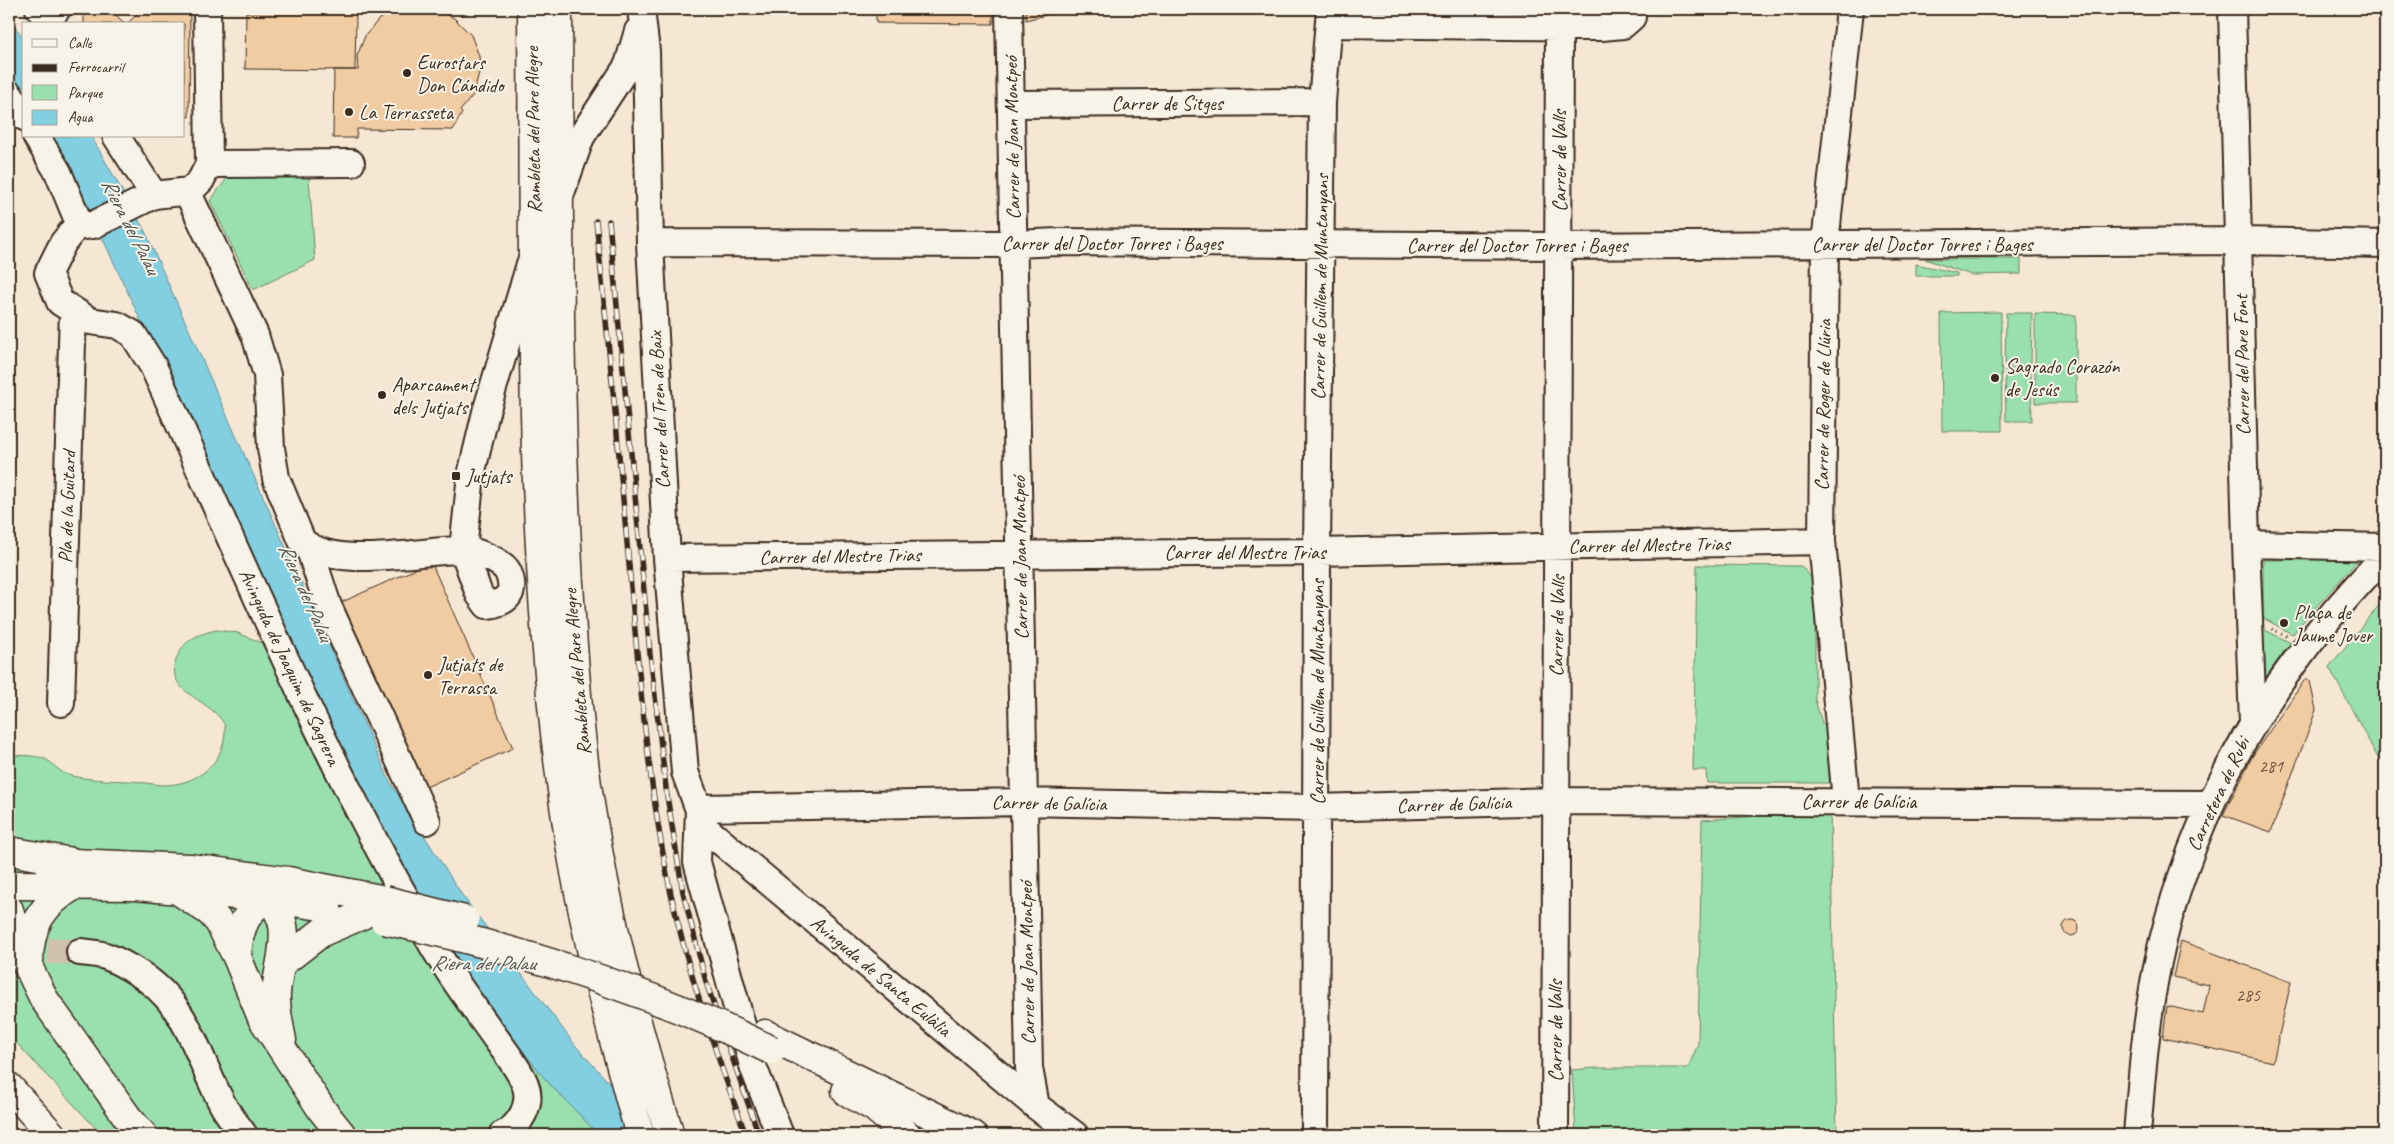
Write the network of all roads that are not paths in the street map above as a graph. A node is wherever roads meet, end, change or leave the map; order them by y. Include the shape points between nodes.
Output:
1 (29, 9) edge
2 (40, 9) edge
3 (57, 9) edge
4 (67, 9) edge
5 (207, 9) edge
6 (532, 9) edge
7 (558, 9) edge
8 (1010, 9) edge
9 (1632, 9) edge
10 (1850, 9) edge
11 (2232, 9) edge
12 (641, 13) edge
13 (1330, 16) edge
14 (39, 22) edge
15 (67, 22) edge
16 (1558, 28) junction
17 (9, 94) edge
18 (1322, 102) junction
19 (1012, 104) junction
20 (22, 114) edge
21 (37, 138) edge
22 (117, 138) edge
23 (351, 163) dead end
24 (209, 164) junction
25 (187, 191) junction
26 (147, 199) junction
27 (560, 199) junction
28 (86, 224) junction
29 (2240, 241) junction
30 (650, 243) junction
31 (1322, 243) junction
32 (1015, 244) junction
33 (1825, 244) junction
34 (2385, 244) edge
35 (1559, 246) junction
36 (534, 252) junction
37 (73, 310) junction
38 (1822, 541) junction
39 (2246, 544) junction
40 (309, 547) junction
41 (1558, 547) junction
42 (2385, 547) edge
43 (1317, 552) junction
44 (1020, 553) junction
45 (2385, 556) edge
46 (667, 558) junction
47 (61, 703) dead end
48 (2253, 722) junction
49 (1555, 801) junction
50 (1846, 801) junction
51 (1023, 802) junction
52 (2210, 804) junction
53 (699, 808) junction
54 (1317, 808) junction
55 (426, 820) dead end
56 (9, 851) edge
57 (9, 862) edge
58 (73, 874) junction
59 (182, 878) junction
60 (9, 885) edge
61 (328, 889) junction
62 (267, 898) junction
63 (9, 910) edge
64 (377, 912) junction
65 (80, 952) tunnel mouth
66 (237, 958) junction
67 (282, 962) junction
68 (29, 967) junction
69 (768, 1042) junction
70 (283, 1047) junction
71 (843, 1073) junction
72 (9, 1087) edge
73 (1036, 1106) junction
74 (874, 1107) junction
75 (636, 1122) edge
76 (52, 1135) edge
77 (142, 1135) edge
78 (244, 1135) edge
79 (342, 1135) edge
80 (502, 1135) edge
81 (670, 1135) edge
82 (780, 1135) edge
83 (907, 1135) edge
84 (919, 1135) edge
85 (950, 1135) edge
86 (974, 1135) edge
87 (1075, 1135) edge
88 (1313, 1135) edge
89 (1555, 1135) edge
90 (2137, 1135) edge

1 - 14 street
2 - 3 street via 51,16
4 - 15 street
5 - 24 street
6 - 36 main road, Rambleta del Pare Alegre
7 - 27 main road, Rambleta del Pare Alegre
8 - 19 street, Carrer de Joan Montpeó
9 - 16 street via 1632,17 1623,25
10 - 33 street, Carrer de Roger de Llúria
11 - 29 street, Carrer del Pare Font
12 - 27 street, Rambleta del Pare Alegre via 628,66 582,137
12 - 30 street, Carrer del Tren de Baix via 646,51
13 - 16 street
13 - 18 street, Carrer de Guillem de Muntanyans
16 - 35 street, Carrer de Valls
17 - 20 street
18 - 19 street, Carrer de Sitges
18 - 31 street, Carrer de Guillem de Muntanyans
19 - 32 street, Carrer de Joan Montpeó
21 - 28 street
22 - 26 street
23 - 24 street
24 - 25 street via 201,180
25 - 26 street
25 - 40 street via 256,335 270,397 276,478 298,534
26 - 28 street
27 - 81 main road, Rambleta del Pare Alegre via 564,491 571,623 587,783 614,928 641,1042
28 - 37 street, Avinguda de Joaquim de Sagrera via 63,244 48,273 60,302
29 - 33 street, Carrer del Doctor Torres i Bages
29 - 34 street, Carrer del Doctor Torres i Bages
29 - 39 street, Carrer del Pare Font
30 - 32 street, Carrer del Doctor Torres i Bages
30 - 46 street, Carrer del Tren de Baix
31 - 32 street, Carrer del Doctor Torres i Bages
31 - 35 street, Carrer del Doctor Torres i Bages
31 - 43 street, Carrer de Guillem de Muntanyans
32 - 44 street, Carrer de Joan Montpeó
33 - 35 street, Carrer del Doctor Torres i Bages
33 - 38 street, Carrer de Roger de Llúria
35 - 41 street, Carrer de Valls
36 - 40 street, Rambleta del Pare Alegre via 477,445 464,549 407,555 342,556 325,554
36 - 75 main road, Rambleta del Pare Alegre via 537,489 554,732 578,886
37 - 47 street, Pla de la Guitard
37 - 80 street, Avinguda de Joaquim de Sagrera via 90,321 116,325 134,334 153,366 336,768 441,961 526,1086 526,1110 512,1130
38 - 41 street, Carrer del Mestre Trias
38 - 50 street, Carrer de Roger de Llúria
39 - 42 street
39 - 48 street, Carrer del Pare Font
40 - 55 street via 328,606
41 - 43 street, Carrer del Mestre Trias
41 - 49 street, Carrer de Valls
43 - 44 street, Carrer del Mestre Trias
43 - 54 street, Carrer de Guillem de Muntanyans
44 - 46 street, Carrer del Mestre Trias
44 - 51 street, Carrer de Joan Montpeó
45 - 48 street, Carretera de Rubi via 2305,646
46 - 53 street, Carrer del Tren de Baix via 685,772
48 - 52 street, Carretera de Rubi
49 - 50 street, Carrer de Galícia
49 - 54 street, Carrer de Galícia
49 - 89 street, Carrer de Valls
50 - 52 street, Carrer de Galícia
51 - 53 street, Carrer de Galícia
51 - 54 street, Carrer de Galícia
51 - 73 street, Carrer de Joan Montpeó via 1029,1068
52 - 90 street, Carretera de Rubi via 2186,865 2162,946 2144,1050
53 - 73 street, Avinguda de Santa Eulàlia via 706,829
53 - 82 street via 696,862 754,1069
54 - 88 street, Carrer de Guillem de Muntanyans
56 - 58 main road
57 - 58 main road
58 - 59 main road
58 - 60 main road
58 - 68 main road via 33,928 29,942
59 - 61 main road via 279,880
59 - 62 main road via 249,887
59 - 66 main road via 226,934
61 - 62 main road
61 - 64 main road
62 - 64 main road
62 - 66 main road via 248,913 241,927
62 - 67 main road via 280,915 284,932
63 - 68 main road via 20,950
64 - 67 main road via 322,932
64 - 69 main road, bridge via 610,982
65 - 78 street via 105,954 148,977 176,1006 224,1107
66 - 70 main road via 262,1018
67 - 70 main road via 276,1004
68 - 77 main road via 44,998
69 - 71 main road
69 - 74 main road
70 - 79 main road via 322,1110
71 - 85 main road
71 - 86 main road
72 - 76 main road
73 - 87 street, Avinguda de Santa Eulàlia
74 - 83 main road
74 - 84 main road

